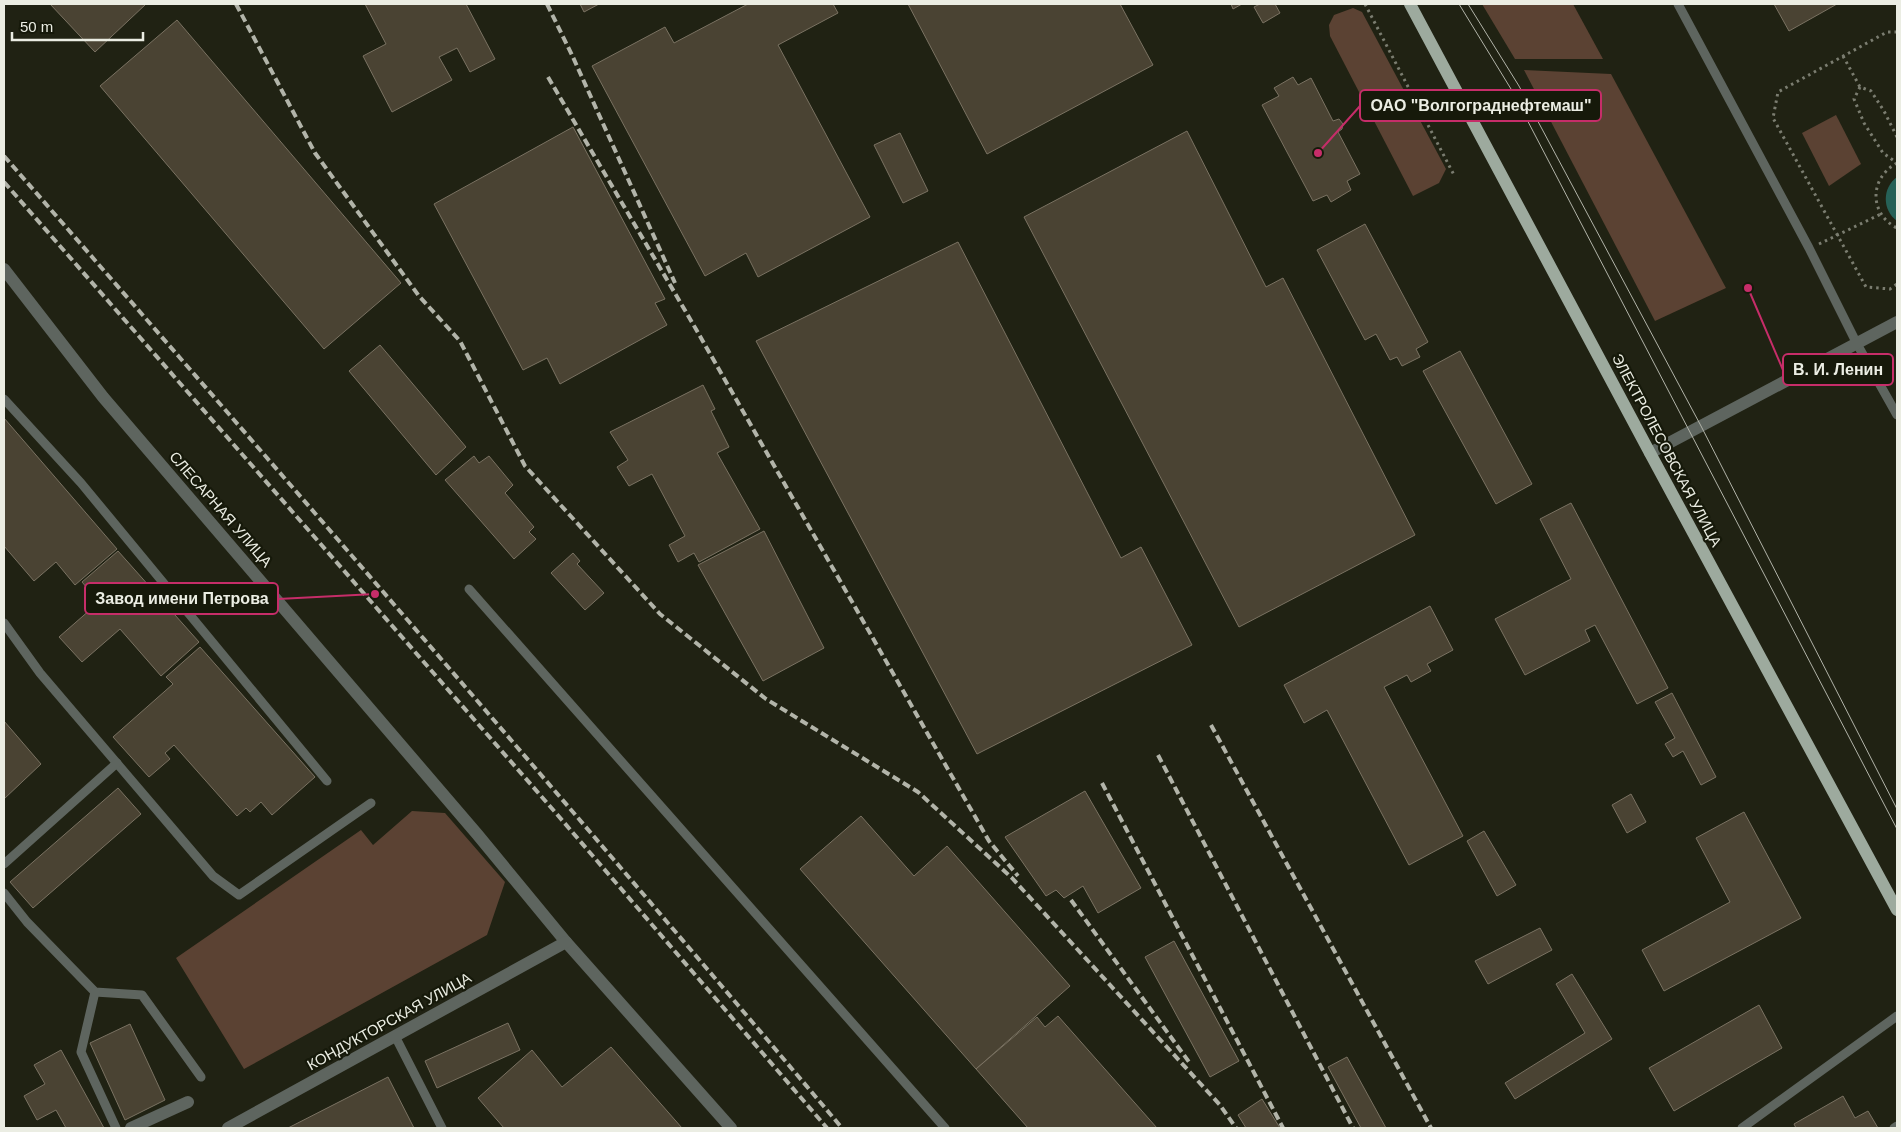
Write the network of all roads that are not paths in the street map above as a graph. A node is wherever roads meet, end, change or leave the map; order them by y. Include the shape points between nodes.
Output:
1 (1410, 4) edge
2 (1678, 4) edge
3 (4, 269) edge
4 (1897, 322) edge
5 (1857, 344) junction
6 (4, 399) edge
7 (1897, 415) edge
8 (1650, 453) junction
9 (469, 589) dead end
10 (4, 624) edge
11 (117, 763) junction
12 (327, 781) dead end
13 (372, 803) dead end
14 (4, 864) edge
15 (4, 893) edge
16 (1897, 910) edge
17 (566, 942) junction
18 (95, 992) junction
19 (1897, 1016) edge
20 (395, 1036) junction
21 (201, 1077) dead end
22 (188, 1102) dead end
23 (1897, 1126) edge
24 (116, 1128) edge
25 (131, 1128) edge
26 (228, 1128) edge
27 (442, 1128) edge
28 (731, 1128) edge
29 (945, 1128) edge
30 (1742, 1128) edge
31 (1894, 1128) edge

1 - 8 main road, ЭЛЕКТРОЛЕСОВСКАЯ УЛИЦА
2 - 5 lane
3 - 17 street, СЛЕСАРНАЯ УЛИЦА via 103,397
4 - 5 street
5 - 7 lane
5 - 8 street
6 - 12 lane via 81,483
8 - 16 main road, ЭЛЕКТРОЛЕСОВСКАЯ УЛИЦА
9 - 29 lane
10 - 11 lane via 40,673
11 - 13 lane via 213,876 239,895
11 - 14 lane
15 - 18 lane via 27,922
17 - 20 street, КОНДУКТОРСКАЯ УЛИЦА
17 - 28 street, СЛЕСАРНАЯ УЛИЦА
18 - 21 lane via 142,995
18 - 24 lane via 81,1052
19 - 30 lane
20 - 26 street, КОНДУКТОРСКАЯ УЛИЦА
20 - 27 lane
22 - 25 street
23 - 31 lane

